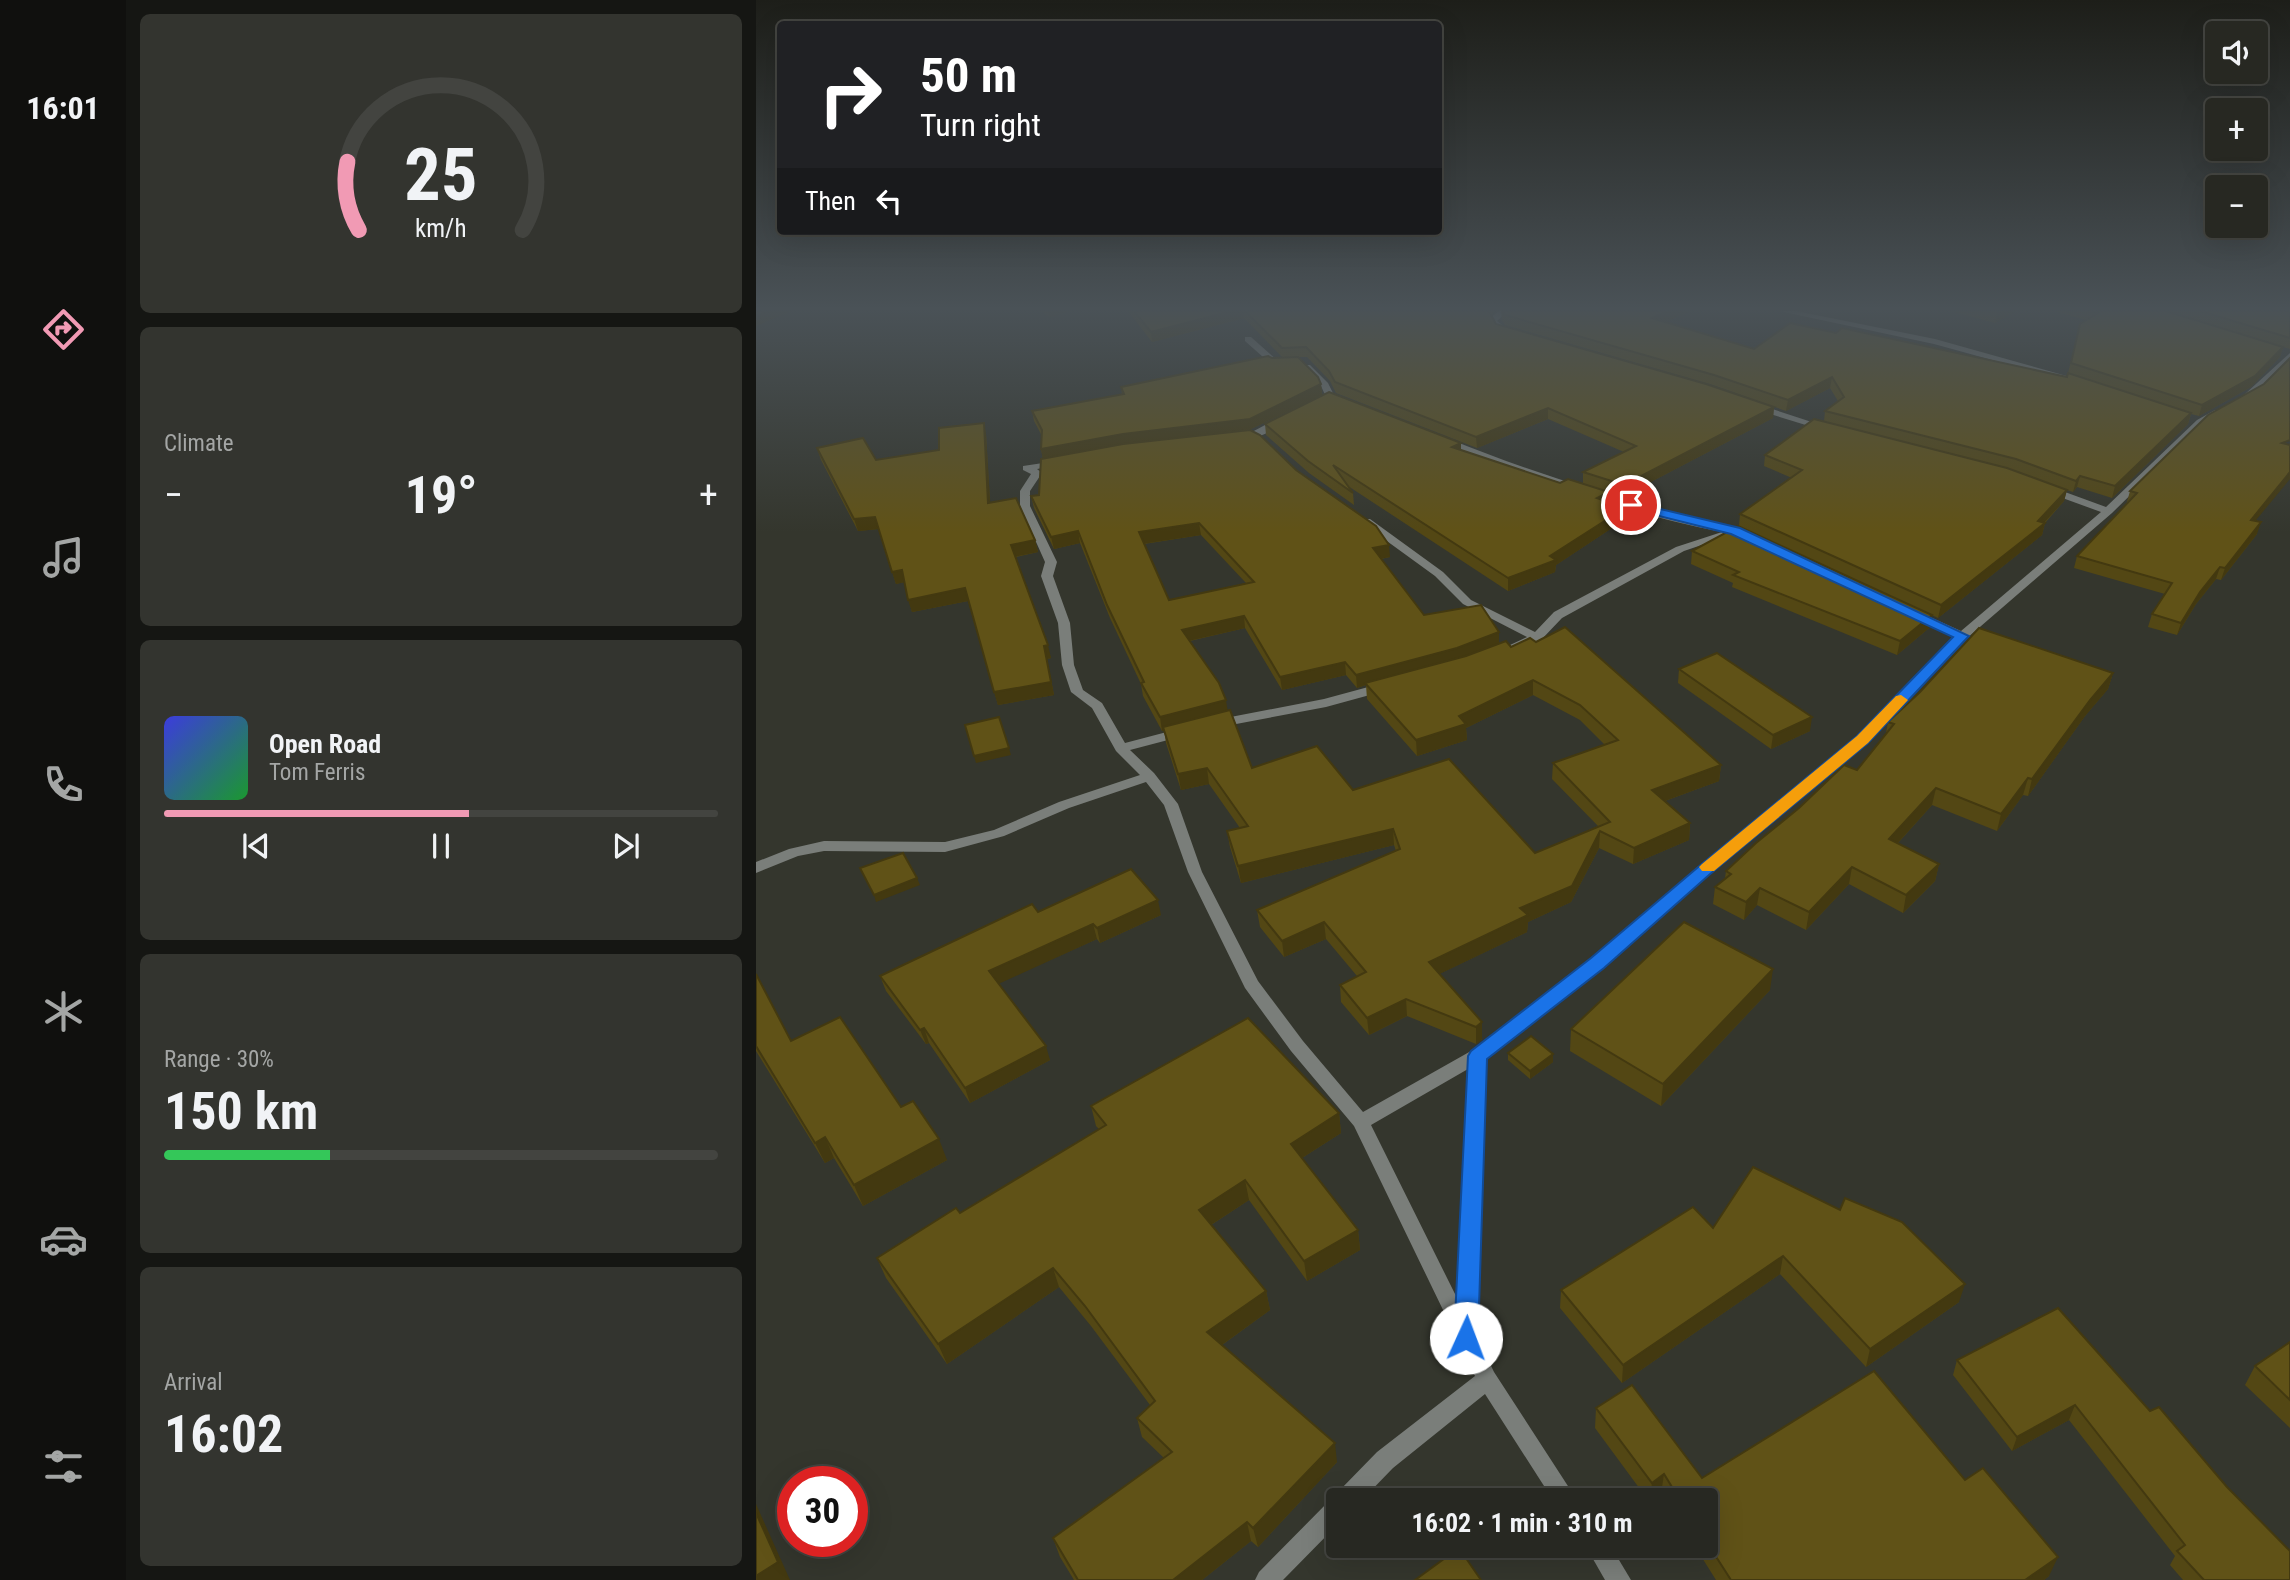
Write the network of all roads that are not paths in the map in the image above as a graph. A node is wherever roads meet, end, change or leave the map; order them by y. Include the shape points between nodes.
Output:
1 (1325, 385) edge
2 (2261, 385) edge
3 (1330, 397) junction
4 (1745, 402) edge
5 (1318, 403) edge
6 (1353, 407) edge
7 (1295, 414) edge
8 (1831, 430) edge
9 (1438, 439) edge
10 (1219, 441) edge
11 (1076, 458) edge
12 (2034, 484) edge
13 (2108, 511) junction
14 (1355, 513) edge
15 (1736, 531) junction
16 (1761, 543) edge
17 (1899, 607) edge
18 (1962, 636) junction
19 (1537, 637) junction
20 (1500, 652) edge
21 (1396, 683) edge
22 (1121, 748) junction
23 (1149, 776) junction
24 (756, 868) edge
25 (1478, 1056) junction
26 (1361, 1122) junction
27 (1466, 1338) junction
28 (1487, 1379) junction
29 (1358, 1488) edge
30 (1558, 1488) edge
31 (1326, 1520) edge
32 (1605, 1558) edge
33 (1267, 1580) edge
34 (1619, 1580) edge

1 - 3 street
2 - 13 street via 2194,420
3 - 5 street
3 - 6 street
4 - 8 street
7 - 10 street via 1260,438
9 - 15 street via 1506,466 1631,505
11 - 22 street via 1027,467 1037,473 1025,491 1025,506 1051,562 1047,576 1064,623 1068,665 1077,692 1097,706
12 - 13 street
13 - 18 street
14 - 19 street via 1439,574 1467,602
15 - 16 street
15 - 19 street via 1680,549 1558,615
17 - 18 street
18 - 25 street via 1863,740 1598,963
19 - 20 street
21 - 22 street
22 - 23 street
23 - 24 street via 999,833 945,847 824,846 794,852
23 - 26 street via 1171,804 1195,872 1251,984
25 - 26 street
25 - 27 street
26 - 27 street
27 - 28 street
28 - 29 street via 1385,1460
28 - 30 street
31 - 33 street
32 - 34 street

